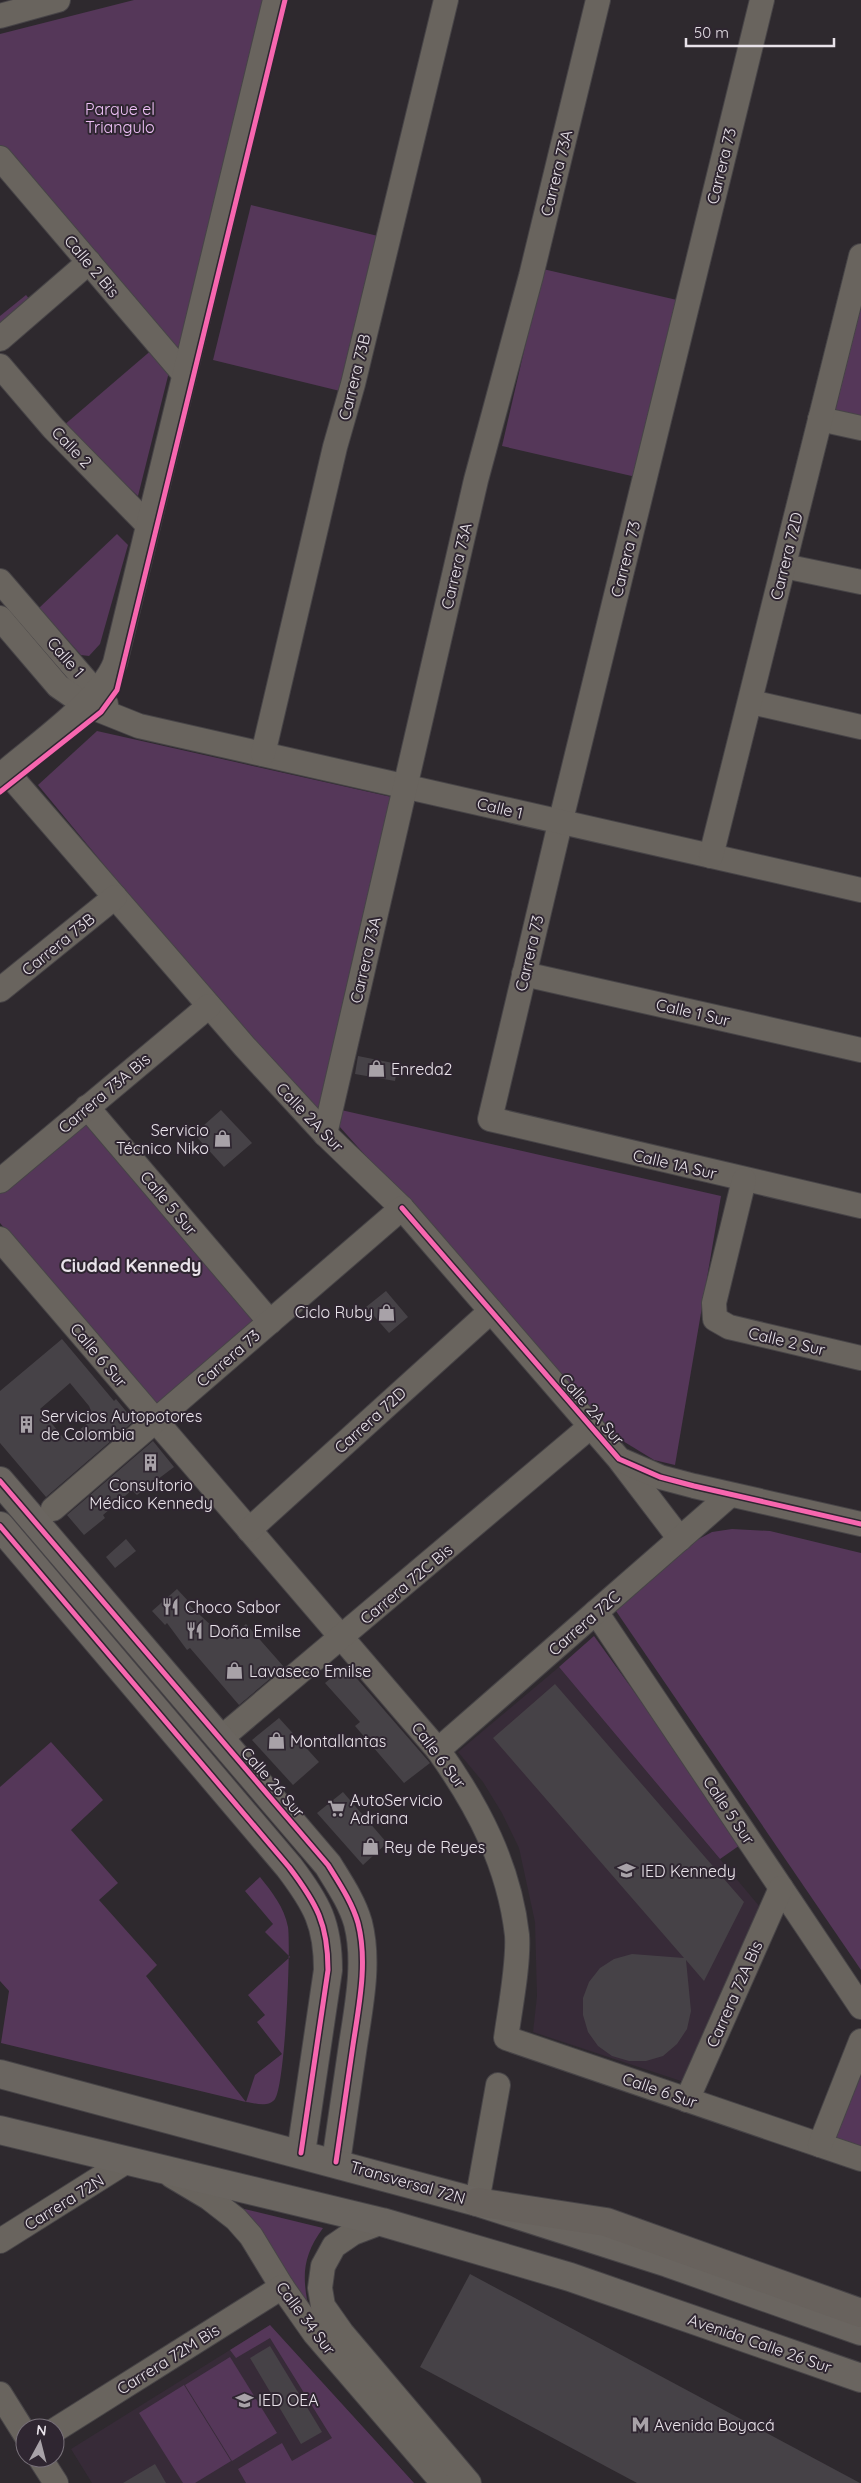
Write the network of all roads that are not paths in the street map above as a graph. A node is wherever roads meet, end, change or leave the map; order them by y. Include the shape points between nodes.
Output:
1 (58, 0) edge
2 (276, 0) edge
3 (446, 0) edge
4 (598, 0) edge
5 (762, 0) edge
6 (0, 16) edge
7 (0, 158) edge
8 (861, 256) edge
9 (89, 262) junction
10 (0, 338) edge
11 (0, 366) edge
12 (184, 374) junction
13 (820, 419) junction
14 (861, 428) edge
15 (148, 524) junction
16 (784, 566) junction
17 (0, 581) edge
18 (861, 582) edge
19 (0, 618) edge
20 (90, 699) junction
21 (751, 702) junction
22 (861, 728) edge
23 (263, 754) junction
24 (3, 773) edge
25 (406, 787) junction
26 (561, 822) junction
27 (711, 856) junction
28 (861, 890) edge
29 (115, 897) junction
30 (524, 974) junction
31 (0, 990) edge
32 (209, 1006) junction
33 (861, 1050) edge
34 (88, 1107) junction
35 (490, 1119) joint
36 (325, 1134) junction
37 (744, 1180) junction
38 (0, 1181) edge
39 (861, 1206) edge
40 (402, 1208) junction
41 (0, 1239) edge
42 (491, 1310) junction
43 (270, 1322) junction
44 (861, 1358) edge
45 (155, 1421) junction
46 (591, 1426) junction
47 (619, 1459) junction
48 (0, 1481) edge
49 (730, 1495) junction
50 (53, 1509) dead end
51 (861, 1524) edge
52 (0, 1526) edge
53 (249, 1530) junction
54 (680, 1539) junction
55 (596, 1612) junction
56 (342, 1638) junction
57 (220, 1739) junction
58 (438, 1750) junction
59 (328, 1865) junction
60 (303, 1886) junction
61 (781, 1888) junction
62 (861, 2008) edge
63 (861, 2041) edge
64 (0, 2074) edge
65 (498, 2085) dead end
66 (687, 2100) junction
67 (0, 2130) edge
68 (820, 2145) junction
69 (301, 2153) junction
70 (861, 2159) edge
71 (127, 2161) junction
72 (336, 2162) junction
73 (158, 2167) junction
74 (477, 2202) junction
75 (382, 2222) junction
76 (0, 2241) edge
77 (282, 2287) junction
78 (861, 2313) edge
79 (861, 2331) edge
80 (861, 2378) edge
81 (0, 2394) edge
82 (15, 2418) edge
83 (65, 2424) edge
84 (46, 2468) edge
85 (56, 2483) edge
86 (443, 2483) edge
87 (469, 2483) edge

1 - 6 street
2 - 12 street
3 - 23 street, Carrera 73B
4 - 25 street, Carrera 73A via 531,276 476,480
5 - 26 street, Carrera 73
7 - 9 street, Calle 2 Bis
8 - 13 street, Carrera 72D
9 - 10 street
9 - 12 street, Calle 2 Bis
11 - 15 street, Calle 2 via 53,428
12 - 15 street
13 - 14 street
13 - 16 street, Carrera 72D
15 - 20 street via 119,651 110,675
16 - 18 street
16 - 21 street, Carrera 72D
17 - 20 street, Calle 1
19 - 20 street, Calle 1 via 58,686
20 - 23 street, Calle 1 via 139,726
20 - 24 street
21 - 22 street
21 - 27 street, Carrera 72D
23 - 25 street, Calle 1
24 - 29 street, Calle 2A Sur
25 - 26 street, Calle 1
25 - 36 street, Carrera 73A
26 - 27 street, Calle 1
26 - 30 street, Carrera 73
27 - 28 street, Calle 1
29 - 31 street, Carrera 73B
29 - 32 street, Calle 2A Sur
30 - 33 street, Calle 1 Sur
30 - 35 street, Carrera 73
32 - 34 street, Carrera 73A Bis
32 - 36 street, Calle 2A Sur
34 - 38 street, Carrera 73A Bis
34 - 43 street, Calle 5 Sur
35 - 37 street, Calle 1A Sur
36 - 40 street, Calle 2A Sur
37 - 39 street, Calle 1A Sur
37 - 44 street, Calle 2 Sur via 714,1303 715,1319 729,1327
40 - 42 street, Calle 2A Sur
40 - 43 street, Carrera 73
41 - 45 street, Calle 6 Sur
42 - 46 street, Calle 2A Sur
42 - 53 street, Carrera 72D
43 - 45 street, Carrera 73
45 - 50 street, Carrera 73
45 - 53 street, Calle 6 Sur
46 - 47 street, Calle 2A Sur
46 - 56 street, Carrera 72C Bis
47 - 49 street, Calle 2A Sur via 660,1477
47 - 54 street, Calle 2A Sur
48 - 57 main road, Calle 26 Sur
49 - 51 street, Calle 2A Sur
49 - 54 street, Carrera 72C
52 - 60 main road
53 - 56 street, Calle 6 Sur
54 - 55 street, Carrera 72C
55 - 58 street, Carrera 72C
55 - 61 street, Calle 5 Sur
56 - 57 street, Carrera 72C Bis
56 - 58 street, Calle 6 Sur
57 - 59 main road, Calle 26 Sur
58 - 66 street, Calle 6 Sur via 481,1816 501,1864 510,1900 517,1936 506,2038
59 - 60 main road
59 - 72 main road, Calle 26 Sur via 346,1894 362,1944 359,2004
60 - 69 main road via 321,1917 328,1943 324,2004
61 - 62 street, Calle 5 Sur
61 - 66 street, Carrera 72A Bis
63 - 68 street
64 - 69 main road, Transversal 72N
65 - 74 street
66 - 68 street, Calle 6 Sur
67 - 71 main road
68 - 70 street, Calle 6 Sur
69 - 72 main road, Transversal 72N
71 - 73 main road
71 - 76 street, Carrera 72N
72 - 74 main road, Transversal 72N
73 - 75 main road
73 - 77 street, Calle 34 Sur via 236,2219 251,2236
74 - 78 highway via 606,2222
74 - 79 main road, Transversal 72N via 668,2263
75 - 80 main road, Avenida Calle 26 Sur via 570,2277
75 - 87 street, Calle 34 Sur via 353,2233 334,2246 323,2266 320,2288 323,2306 342,2334
77 - 83 street, Carrera 72M Bis
77 - 86 street, Calle 34 Sur via 315,2334
81 - 82 street
84 - 85 street

